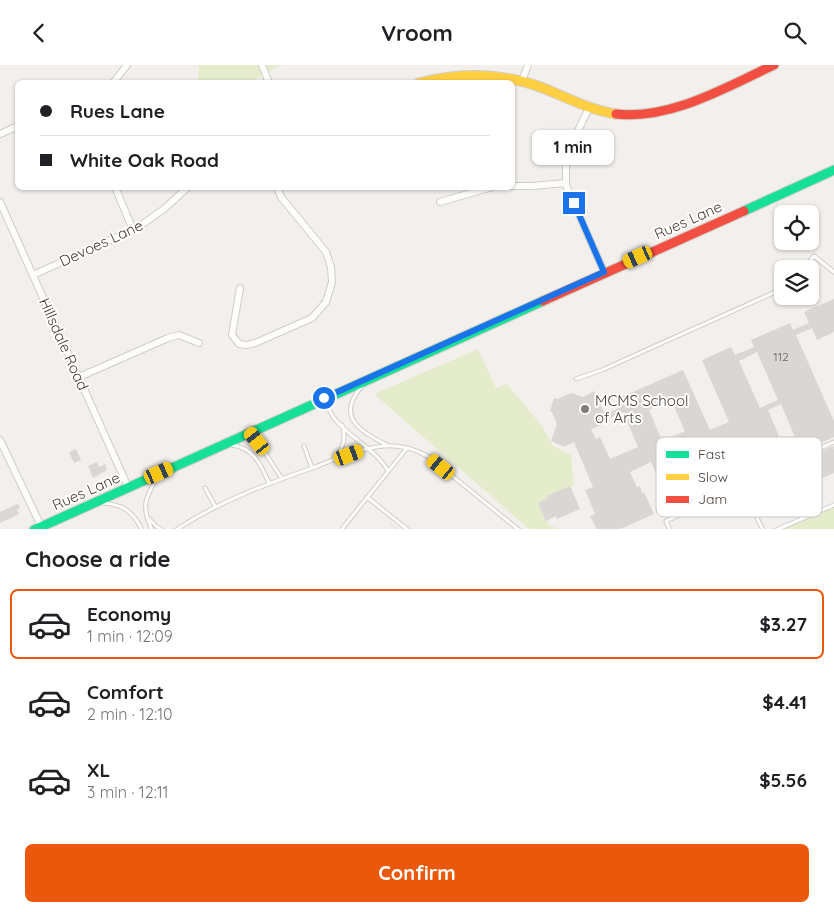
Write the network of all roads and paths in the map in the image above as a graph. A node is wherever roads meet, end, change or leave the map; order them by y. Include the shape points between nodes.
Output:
1 (127, 65) edge
2 (262, 65) edge
3 (528, 65) edge
4 (774, 65) edge
5 (115, 80) edge
6 (268, 80) edge
7 (432, 80) edge
8 (522, 81) junction
9 (589, 108) junction
10 (15, 127) edge
11 (0, 134) edge
12 (834, 170) edge
13 (566, 183) junction
14 (515, 186) edge
15 (116, 190) edge
16 (185, 190) edge
17 (278, 190) edge
18 (482, 190) edge
19 (0, 202) edge
20 (440, 202) dead end
21 (133, 230) junction
22 (819, 260) edge
23 (604, 272) junction
24 (834, 272) edge
25 (33, 275) junction
26 (240, 288) dead end
27 (774, 293) edge
28 (200, 343) dead end
29 (79, 377) junction
30 (367, 379) junction
31 (576, 379) dead end
32 (324, 398) junction
33 (342, 425) junction
34 (249, 432) junction
35 (0, 439) edge
36 (834, 442) edge
37 (224, 444) junction
38 (304, 446) dead end
39 (387, 446) junction
40 (822, 447) edge
41 (407, 448) junction
42 (366, 449) junction
43 (332, 461) junction
44 (312, 468) junction
45 (388, 471) junction
46 (159, 473) junction
47 (282, 479) junction
48 (269, 483) junction
49 (128, 487) junction
50 (205, 488) dead end
51 (367, 497) junction
52 (94, 502) junction
53 (834, 505) edge
54 (215, 506) junction
55 (822, 510) edge
56 (146, 516) junction
57 (675, 517) edge
58 (757, 517) edge
59 (807, 517) edge
60 (802, 519) joint
61 (391, 524) dead end
62 (37, 528) edge
63 (142, 529) edge
64 (152, 529) edge
65 (162, 529) edge
66 (176, 529) edge
67 (341, 529) edge
68 (398, 529) edge
69 (408, 529) edge
70 (519, 529) edge
71 (670, 529) edge
72 (763, 529) edge
73 (776, 529) edge

1 - 5 street
2 - 6 street
3 - 8 street
4 - 9 main road via 666,111 621,114
7 - 8 main road via 464,75
8 - 9 main road
9 - 13 street via 572,143 566,163
10 - 11 street
12 - 23 main road, Rues Lane
13 - 14 street
13 - 23 street
15 - 21 street
16 - 21 street, Devoes Lane via 152,219
17 - 26 street via 328,257 332,272 330,293 312,318 246,345 239,344 232,335
18 - 20 street
19 - 25 street, Hillsdale Road
21 - 25 street, Devoes Lane
22 - 24 lane
23 - 30 main road, Rues Lane
25 - 29 street, Hillsdale Road
27 - 31 lane
28 - 29 street via 179,335 168,337
29 - 49 street, Hillsdale Road
30 - 32 main road, Rues Lane
30 - 39 lane via 352,400 351,418 364,433
32 - 33 lane via 334,418
32 - 34 main road, Rues Lane
33 - 42 lane
33 - 43 lane via 344,443
34 - 37 main road, Rues Lane
34 - 47 lane
35 - 62 street
36 - 40 lane
37 - 46 main road, Rues Lane
37 - 48 lane via 250,451 259,461
38 - 44 lane
39 - 41 lane
39 - 42 lane
41 - 45 lane
41 - 70 lane via 429,457
42 - 43 lane
42 - 45 lane via 378,456
43 - 44 lane
44 - 47 lane
45 - 51 lane
46 - 49 main road, Rues Lane
46 - 56 lane via 144,504
47 - 48 lane
48 - 54 lane
49 - 52 main road, Rues Lane
50 - 54 lane
51 - 67 lane
51 - 69 lane
52 - 62 main road, Rues Lane
52 - 63 lane via 115,503 129,511
53 - 55 lane
54 - 66 lane
56 - 64 lane
56 - 65 lane
57 - 71 lane via 666,521
58 - 72 lane
59 - 60 lane
60 - 73 lane
61 - 68 path

